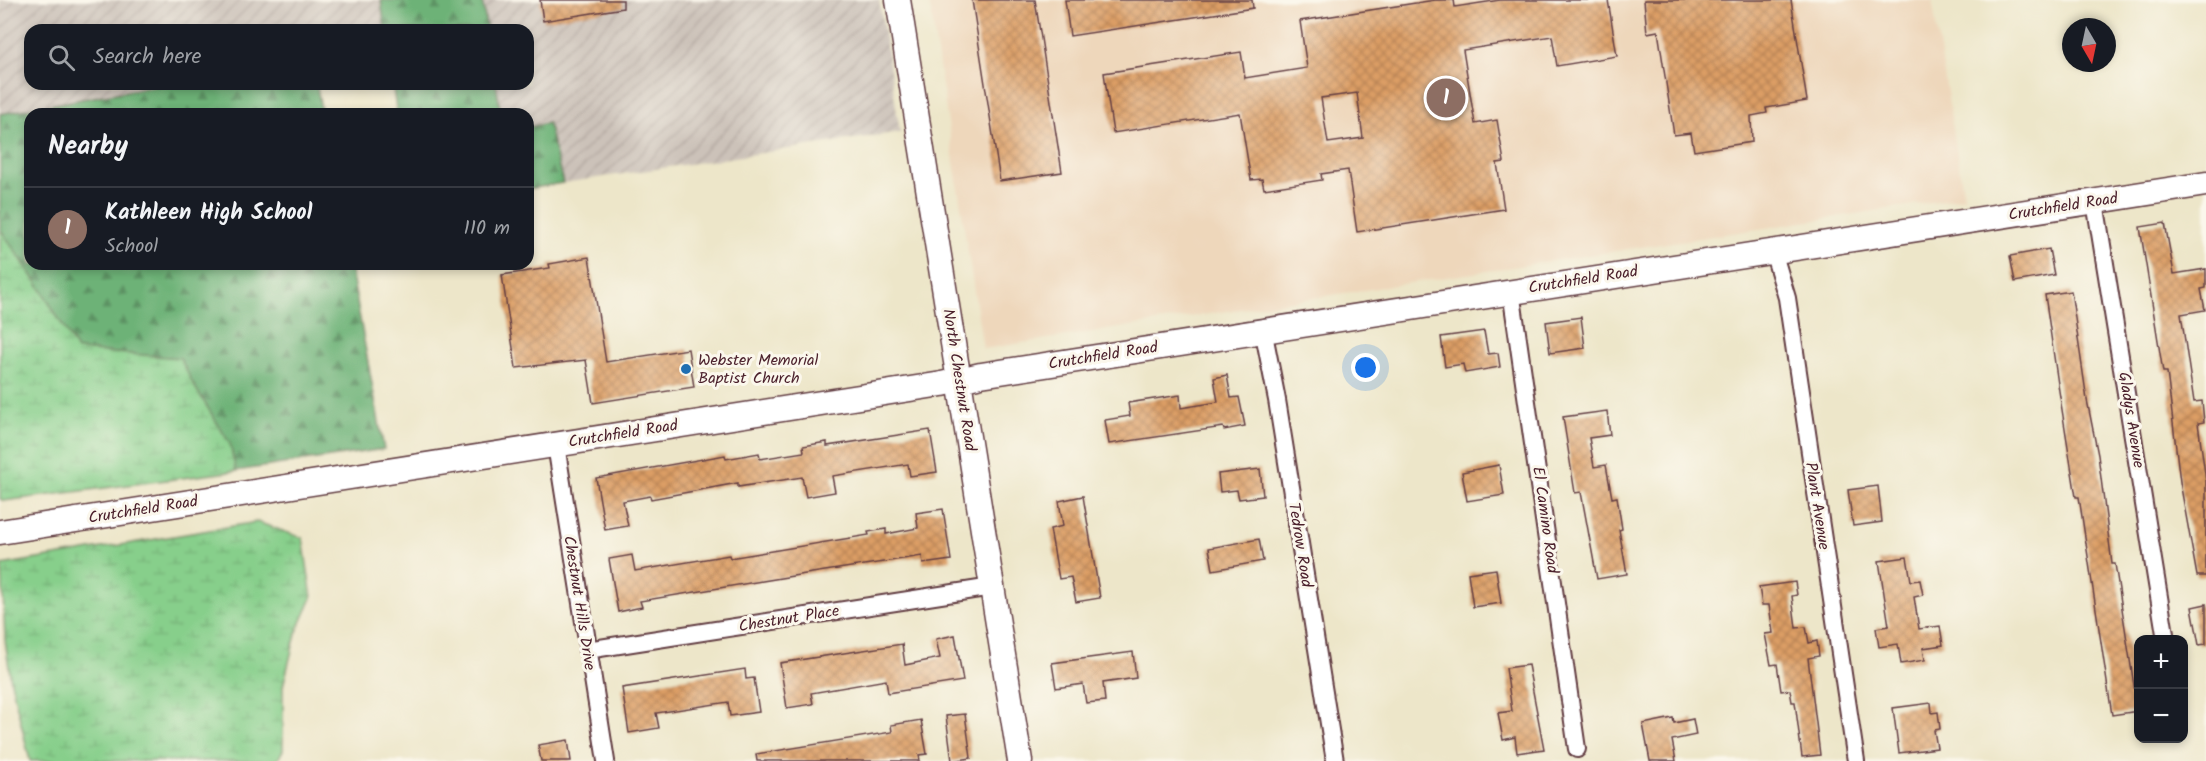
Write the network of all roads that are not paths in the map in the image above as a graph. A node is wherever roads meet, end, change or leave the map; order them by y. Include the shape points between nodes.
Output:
1 (898, 0) edge
2 (2206, 184) edge
3 (2095, 202) junction
4 (1773, 251) junction
5 (1511, 291) junction
6 (1263, 329) junction
7 (960, 380) junction
8 (556, 445) junction
9 (0, 532) edge
10 (992, 587) junction
11 (2165, 635) edge
12 (587, 650) junction
13 (1577, 750) dead end
14 (606, 761) edge
15 (1020, 761) edge
16 (1335, 761) edge
17 (1856, 761) edge

1 - 7 street, North Chestnut Road
2 - 3 street, Crutchfield Road
3 - 4 street, Crutchfield Road
3 - 11 street, Gladys Avenue
4 - 5 street, Crutchfield Road
4 - 17 street, Plant Avenue via 1787,298
5 - 6 street, Crutchfield Road
5 - 13 street, El Camino Road
6 - 7 street, Crutchfield Road
6 - 16 street, Tedrow Road
7 - 8 street, Crutchfield Road
7 - 10 street, North Chestnut Road
8 - 9 street, Crutchfield Road
8 - 12 street, Chestnut Hills Drive
10 - 12 street, Chestnut Place
10 - 15 street, North Chestnut Road
12 - 14 street, Chestnut Hills Drive

